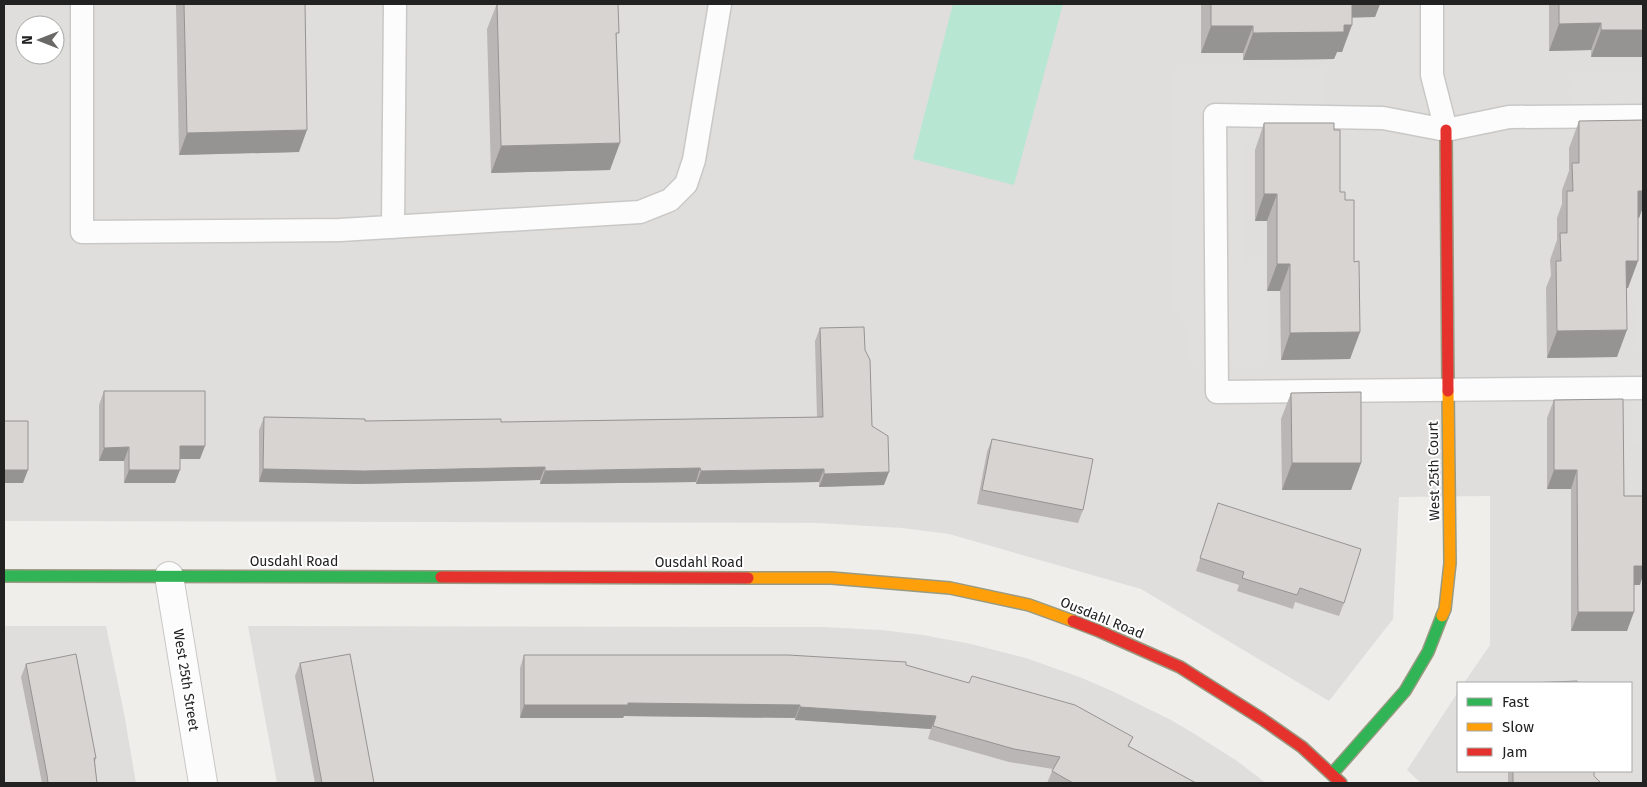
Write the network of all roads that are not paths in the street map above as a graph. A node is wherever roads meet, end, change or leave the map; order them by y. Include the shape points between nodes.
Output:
1 (82, 4) edge
2 (394, 4) edge
3 (720, 4) edge
4 (1432, 4) edge
5 (1643, 116) edge
6 (1446, 130) junction
7 (394, 227) junction
8 (1643, 388) edge
9 (1448, 390) junction
10 (4, 576) edge
11 (168, 576) junction
12 (1332, 774) junction
13 (203, 783) edge
14 (1341, 783) edge

1 - 7 lane via 82,232
2 - 7 lane
3 - 7 lane via 694,160 686,184 670,200 640,212
4 - 6 lane via 1432,75
5 - 6 lane via 1509,117
6 - 9 street, West 25th Court
6 - 9 lane via 1383,118 1215,115 1217,392
8 - 9 lane
9 - 12 street, West 25th Court via 1450,564 1445,608 1428,652 1405,691
10 - 11 street, Ousdahl Road
11 - 12 street, Ousdahl Road via 831,578 950,588 1029,604 1180,667 1294,741
11 - 13 street, West 25th Street
12 - 14 street, Ousdahl Road

